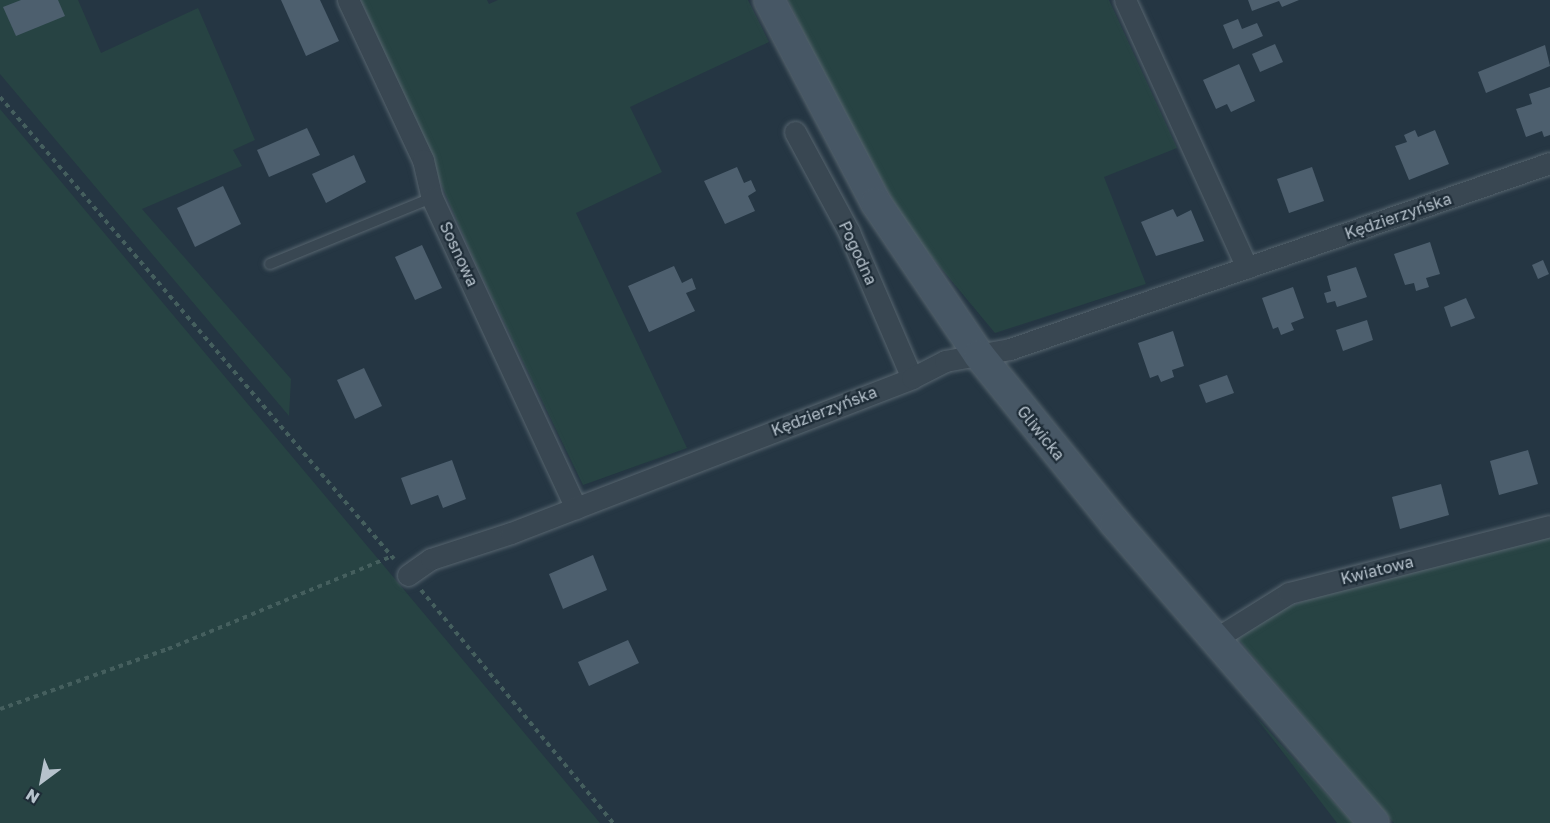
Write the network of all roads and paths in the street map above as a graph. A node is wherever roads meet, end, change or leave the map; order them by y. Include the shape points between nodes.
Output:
1 (348, 0) edge
2 (769, 0) edge
3 (1125, 0) edge
4 (0, 97) edge
5 (795, 132) dead end
6 (1550, 163) edge
7 (432, 198) junction
8 (270, 264) dead end
9 (1247, 268) junction
10 (979, 355) junction
11 (912, 378) junction
12 (576, 508) junction
13 (1550, 525) edge
14 (392, 556) junction
15 (408, 575) junction
16 (1215, 639) junction
17 (0, 710) edge
18 (613, 823) edge
19 (1374, 823) edge

1 - 7 street, Sosnowa via 423,160
2 - 10 main road, Gliwicka via 876,203
3 - 9 street
4 - 14 path
5 - 11 street, Pogodna via 849,232
6 - 9 street, Kędzierzyńska
7 - 8 lane
7 - 12 street, Sosnowa
9 - 10 street, Kędzierzyńska via 1010,349
10 - 11 street, Kędzierzyńska via 945,361
10 - 16 main road, Gliwicka
11 - 12 street, Kędzierzyńska
12 - 15 street, Kędzierzyńska via 431,559
13 - 16 street, Kwiatowa via 1289,593
14 - 15 path
14 - 17 path via 168,649
15 - 18 path
16 - 19 main road, Gliwicka

